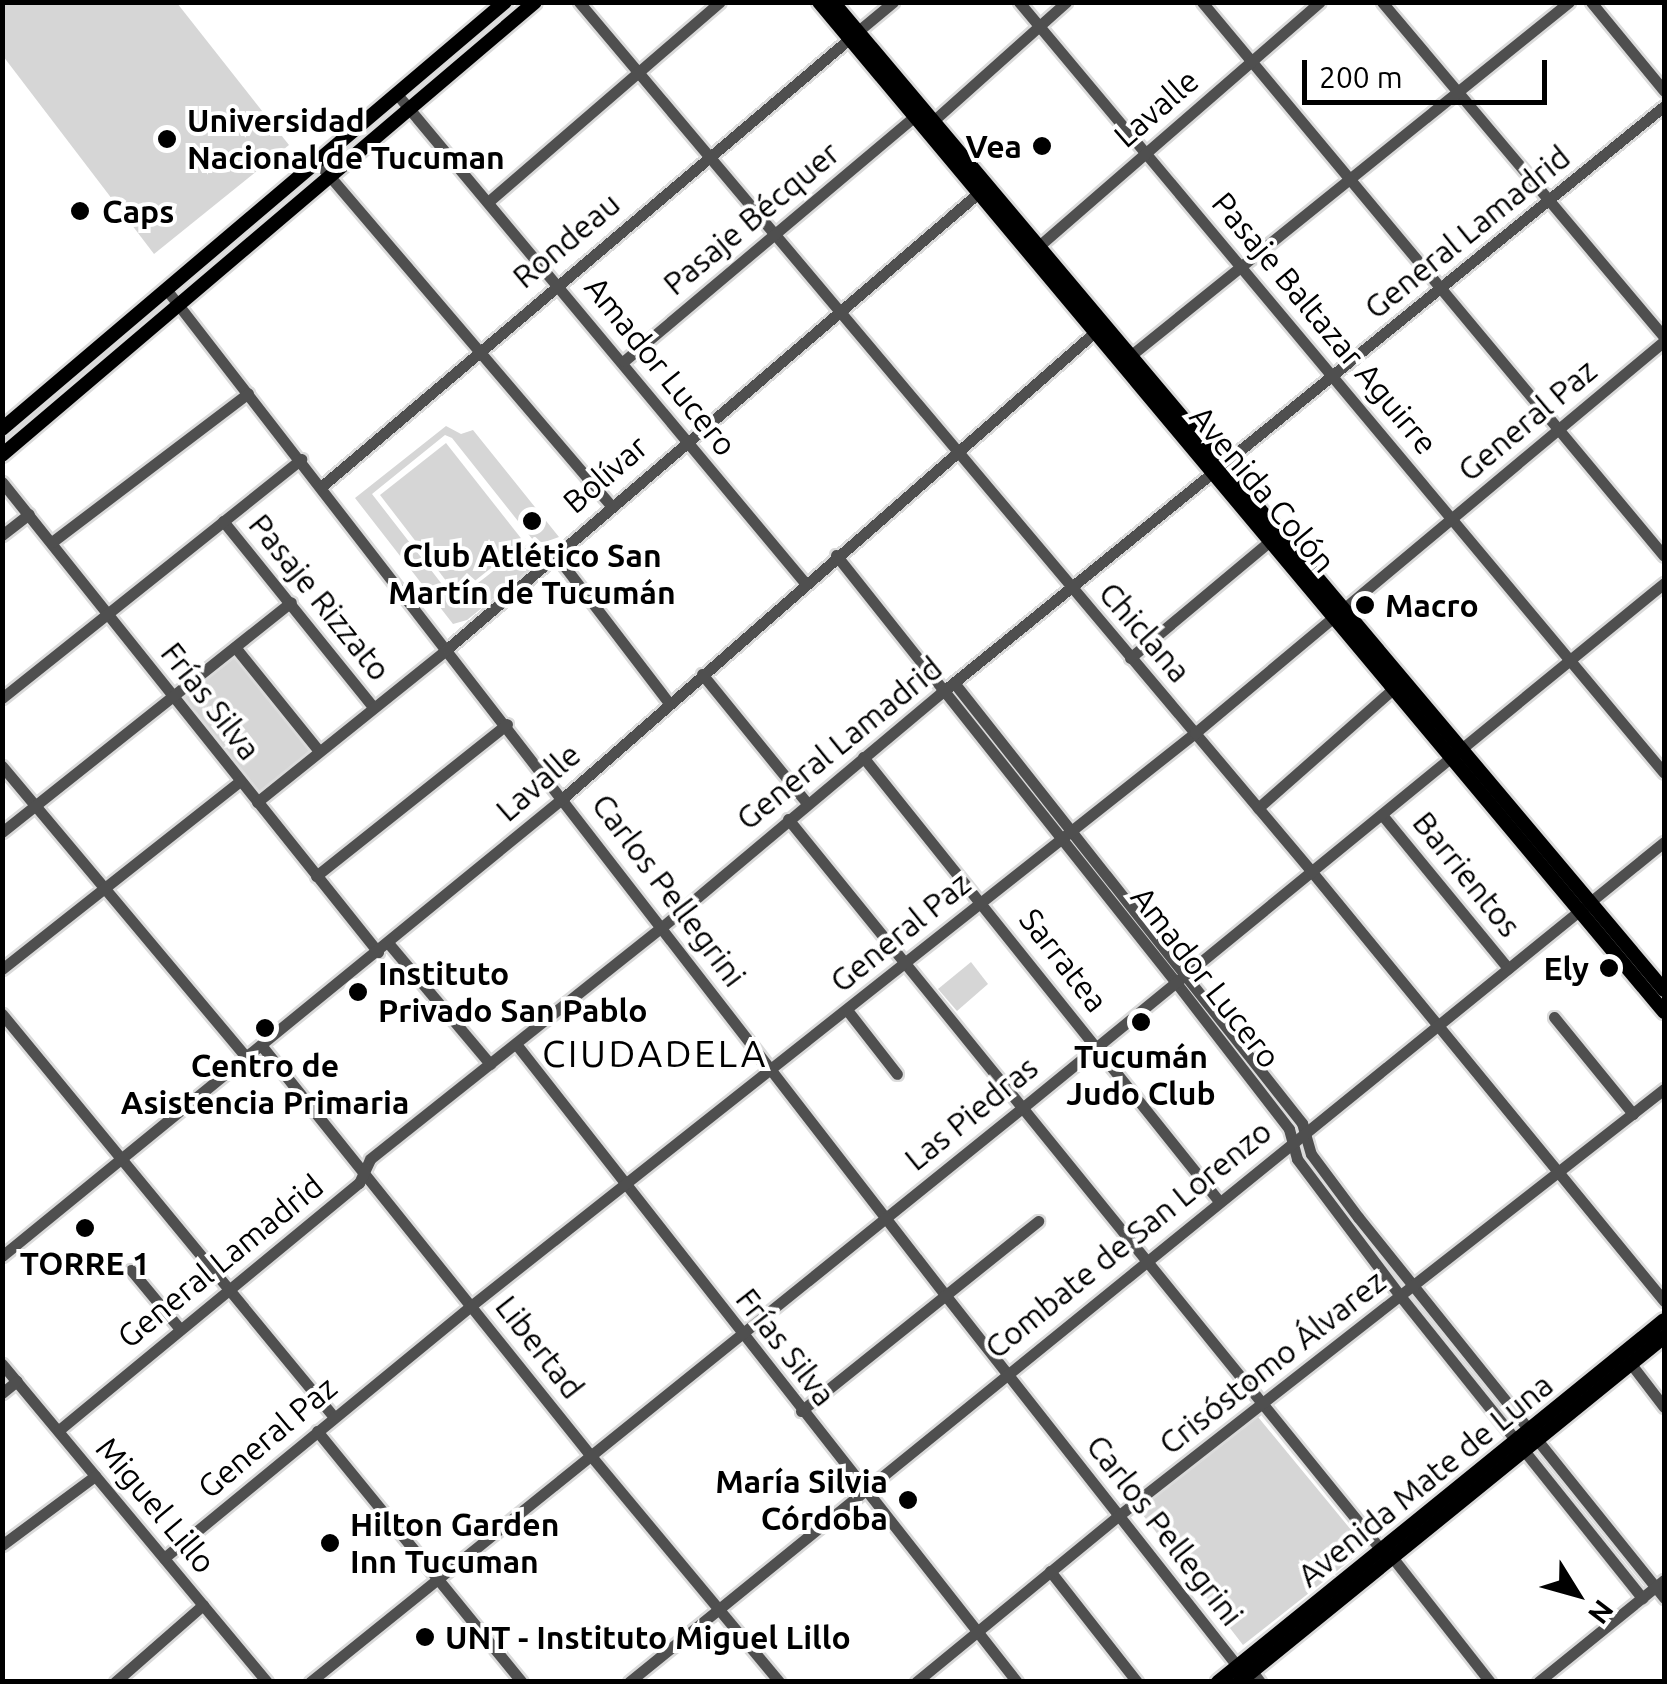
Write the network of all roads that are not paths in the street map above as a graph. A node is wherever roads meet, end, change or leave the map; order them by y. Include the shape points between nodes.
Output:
1 (505, 2) edge
2 (535, 2) edge
3 (578, 2) edge
4 (720, 2) edge
5 (819, 2) edge
6 (833, 2) edge
7 (893, 2) edge
8 (1019, 2) edge
9 (1066, 2) edge
10 (1202, 2) edge
11 (1320, 2) edge
12 (1382, 2) edge
13 (1569, 2) edge
14 (1591, 2) edge
15 (1039, 26) junction
16 (853, 35) junction
17 (1253, 61) junction
18 (636, 73) junction
19 (1664, 91) edge
20 (396, 92) junction
21 (1458, 92) junction
22 (1664, 106) edge
23 (410, 110) junction
24 (914, 117) junction
25 (932, 122) junction
26 (1146, 152) junction
27 (706, 157) junction
28 (315, 159) junction
29 (329, 176) junction
30 (1349, 179) junction
31 (983, 189) junction
32 (1550, 199) junction
33 (488, 202) junction
34 (771, 234) junction
35 (1034, 250) junction
36 (1241, 264) junction
37 (559, 283) junction
38 (166, 289) junction
39 (1440, 291) junction
40 (177, 304) junction
41 (837, 310) junction
42 (1095, 332) junction
43 (1664, 339) edge
44 (480, 349) junction
45 (1130, 356) junction
46 (624, 362) junction
47 (1333, 378) junction
48 (248, 393) junction
49 (2, 429) edge
50 (1556, 430) junction
51 (686, 440) junction
52 (959, 450) junction
53 (2, 455) edge
54 (300, 459) junction
55 (1218, 470) junction
56 (2, 482) edge
57 (322, 486) junction
58 (610, 506) junction
59 (29, 514) junction
60 (1452, 518) junction
61 (224, 521) junction
62 (2, 535) edge
63 (1271, 540) junction
64 (52, 542) junction
65 (555, 554) junction
66 (836, 555) junction
67 (1664, 556) edge
68 (1664, 582) edge
69 (805, 584) junction
70 (1072, 590) junction
71 (291, 602) junction
72 (1338, 612) junction
73 (107, 615) junction
74 (235, 647) junction
75 (446, 649) junction
76 (1130, 658) junction
77 (1571, 662) junction
78 (702, 674) junction
79 (950, 687) junction
80 (1394, 688) junction
81 (173, 697) junction
82 (2, 698) edge
83 (668, 702) junction
84 (373, 707) junction
85 (507, 724) junction
86 (1195, 733) junction
87 (319, 751) junction
88 (1456, 754) junction
89 (863, 757) junction
90 (2, 766) edge
91 (1664, 773) edge
92 (240, 781) junction
93 (564, 798) junction
94 (256, 802) junction
95 (807, 803) junction
96 (37, 805) junction
97 (1258, 808) junction
98 (1383, 816) junction
99 (788, 819) junction
100 (1074, 830) junction
101 (2, 832) edge
102 (1062, 840) junction
103 (1664, 842) edge
104 (1312, 872) junction
105 (316, 876) junction
106 (106, 888) junction
107 (982, 901) junction
108 (1586, 907) junction
109 (662, 928) junction
110 (389, 944) junction
111 (378, 952) junction
112 (904, 966) junction
113 (2, 968) edge
114 (1508, 968) junction
115 (1179, 976) junction
116 (1664, 990) edge
117 (847, 1010) junction
118 (1664, 1012) edge
119 (2, 1014) edge
120 (1554, 1017) dead end
121 (1437, 1026) junction
122 (516, 1044) junction
123 (260, 1045) junction
124 (1096, 1045) junction
125 (246, 1057) junction
126 (490, 1064) junction
127 (772, 1071) junction
128 (897, 1074) dead end
129 (1664, 1089) edge
130 (1021, 1109) junction
131 (1634, 1114) junction
132 (1306, 1130) junction
133 (1293, 1140) junction
134 (122, 1158) junction
135 (364, 1170) junction
136 (1560, 1172) junction
137 (626, 1186) junction
138 (1218, 1200) junction
139 (1358, 1217) junction
140 (886, 1218) junction
141 (1038, 1220) dead end
142 (1347, 1225) junction
143 (3, 1254) edge
144 (1144, 1261) junction
145 (131, 1270) dead end
146 (1414, 1287) junction
147 (229, 1288) junction
148 (946, 1296) junction
149 (1400, 1296) junction
150 (1664, 1301) edge
151 (472, 1305) junction
152 (1664, 1320) edge
153 (180, 1329) junction
154 (741, 1335) junction
155 (1664, 1336) edge
156 (1472, 1359) junction
157 (2, 1364) edge
158 (1631, 1364) junction
159 (1458, 1370) junction
160 (1007, 1372) junction
161 (17, 1381) junction
162 (2, 1393) edge
163 (1261, 1404) junction
164 (1664, 1407) edge
165 (801, 1412) junction
166 (334, 1417) junction
167 (58, 1430) junction
168 (318, 1432) junction
169 (1533, 1436) junction
170 (1519, 1447) junction
171 (591, 1456) junction
172 (95, 1476) junction
173 (864, 1490) junction
174 (1592, 1508) junction
175 (1118, 1516) junction
176 (1578, 1518) junction
177 (2, 1545) edge
178 (1387, 1554) junction
179 (164, 1558) junction
180 (1050, 1571) junction
181 (436, 1579) junction
182 (1662, 1588) edge
183 (1642, 1598) junction
184 (204, 1605) junction
185 (720, 1608) junction
186 (977, 1632) junction
187 (1247, 1675) edge
188 (115, 1682) edge
189 (266, 1682) edge
190 (310, 1682) edge
191 (522, 1682) edge
192 (629, 1682) edge
193 (779, 1682) edge
194 (916, 1682) edge
195 (1017, 1682) edge
196 (1138, 1682) edge
197 (1218, 1682) edge
198 (1490, 1682) edge
199 (1538, 1682) edge

1 - 20 main road
2 - 23 main road
3 - 18 street, Chiclana
4 - 18 street
5 - 16 main road, Avenida Colón
6 - 16 main road, Avenida Colón
7 - 16 street, Rondeau
8 - 15 street, Pasaje Baltazar Aguirre
9 - 15 street
10 - 17 street
11 - 17 street, Lavalle
12 - 21 street
13 - 21 street
14 - 19 street
15 - 25 street
15 - 26 street, Pasaje Baltazar Aguirre
16 - 24 main road, Avenida Colón
16 - 25 main road, Avenida Colón
16 - 27 street, Rondeau
17 - 26 street, Lavalle
17 - 30 street
18 - 27 street, Chiclana
18 - 33 street
20 - 23 street, Amador Lucero
20 - 28 main road
21 - 30 street
21 - 32 street
22 - 32 street, General Lamadrid
23 - 29 main road
23 - 33 street, Amador Lucero
24 - 31 main road, Avenida Colón
24 - 34 street, Pasaje Bécquer
25 - 31 main road, Avenida Colón
26 - 35 street, Lavalle
26 - 36 street, Pasaje Baltazar Aguirre
27 - 34 street, Chiclana
27 - 37 street, Rondeau
28 - 29 street
28 - 38 main road
29 - 40 main road
29 - 44 street
30 - 36 street
30 - 39 street
31 - 35 main road, Avenida Colón
31 - 41 street, Bolívar
32 - 39 street, General Lamadrid
32 - 43 street
33 - 37 street, Amador Lucero
34 - 41 street, Chiclana
34 - 46 street, Pasaje Bécquer
35 - 42 main road, Avenida Colón
35 - 45 main road, Avenida Colón
36 - 45 street
36 - 47 street, Pasaje Baltazar Aguirre
37 - 44 street, Rondeau
37 - 46 street, Amador Lucero
38 - 40 street, Carlos Pellegrini
38 - 49 main road
39 - 47 street, General Lamadrid
39 - 50 street
40 - 48 street, Carlos Pellegrini
40 - 53 main road
41 - 51 street, Bolívar
41 - 52 street, Chiclana
42 - 52 street, Lavalle
42 - 55 main road, Avenida Colón
43 - 50 street, General Paz
44 - 57 street, Rondeau
44 - 58 street
45 - 55 main road, Avenida Colón
46 - 51 street, Amador Lucero
47 - 55 street, General Lamadrid
47 - 60 street, Pasaje Baltazar Aguirre
48 - 54 street, Carlos Pellegrini
48 - 64 street
50 - 60 street, General Paz
50 - 67 street
51 - 58 street, Bolívar
51 - 69 street, Amador Lucero
52 - 66 street, Lavalle
52 - 70 street, Chiclana
54 - 57 street, Carlos Pellegrini
54 - 61 street
55 - 63 main road, Avenida Colón
55 - 70 street, General Lamadrid
55 - 72 main road, Avenida Colón
56 - 59 street, Frías Silva
57 - 75 street, Carlos Pellegrini
58 - 65 street, Bolívar
59 - 62 street
59 - 64 street, Frías Silva
60 - 72 street, General Paz
60 - 77 street, Pasaje Baltazar Aguirre
61 - 71 street, Pasaje Rizzato
61 - 73 street
63 - 72 main road, Avenida Colón
63 - 76 street
64 - 73 street, Frías Silva
65 - 75 street, Bolívar
65 - 83 street
66 - 69 street, Lavalle
66 - 79 street, Amador Lucero
68 - 77 street, Las Piedras
69 - 78 street, Lavalle
70 - 76 street, Chiclana
70 - 79 street, General Lamadrid
71 - 74 street
71 - 84 street, Pasaje Rizzato
72 - 80 main road, Avenida Colón
72 - 86 street, General Paz
72 - 88 main road, Avenida Colón
73 - 81 street, Frías Silva
73 - 82 street
74 - 81 street
74 - 87 street
75 - 84 street, Bolívar
75 - 85 street, Carlos Pellegrini
76 - 86 street, Chiclana
77 - 88 street, Las Piedras
77 - 91 street, Pasaje Baltazar Aguirre
78 - 83 street, Lavalle
78 - 95 street
79 - 89 street, General Lamadrid
79 - 100 street, Amador Lucero
79 - 102 street, Amador Lucero
80 - 88 main road, Avenida Colón
80 - 97 street
81 - 92 street, Frías Silva
81 - 96 street
83 - 93 street, Lavalle
84 - 87 street, Bolívar
85 - 93 street, Carlos Pellegrini
85 - 105 street
86 - 97 street, Chiclana
86 - 100 street, General Paz
87 - 94 street, Bolívar
88 - 98 street, Las Piedras
88 - 108 main road, Avenida Colón
89 - 95 street, General Lamadrid
89 - 107 street, Sarratea
90 - 96 street
92 - 94 street, Frías Silva
92 - 106 street
93 - 109 street, Carlos Pellegrini
93 - 110 street, Lavalle
94 - 105 street, Frías Silva
95 - 99 street, General Lamadrid
96 - 101 street
96 - 106 street
97 - 104 street, Chiclana
98 - 104 street, Las Piedras
98 - 114 street, Barrientos
99 - 109 street, General Lamadrid
99 - 112 street
100 - 102 street, General Paz
100 - 115 street, Amador Lucero
102 - 107 street, General Paz
102 - 115 street, Amador Lucero
103 - 108 street, Combate de San Lorenzo
104 - 115 street, Las Piedras
104 - 121 street, Chiclana
105 - 111 street, Frías Silva
106 - 113 street
106 - 125 street
107 - 112 street, General Paz
107 - 124 street, Sarratea
108 - 114 street, Combate de San Lorenzo
108 - 116 main road, Avenida Colón
108 - 118 main road, Avenida Colón
109 - 122 street, General Lamadrid
109 - 127 street, Carlos Pellegrini
110 - 111 street, Lavalle
110 - 126 street
111 - 123 street, Lavalle
112 - 117 street, General Paz
112 - 130 street
114 - 121 street, Combate de San Lorenzo
115 - 124 street, Las Piedras
115 - 132 street, Amador Lucero
115 - 133 street, Amador Lucero
117 - 127 street, General Paz
117 - 128 street
119 - 134 street
120 - 131 street
121 - 132 street, Combate de San Lorenzo
121 - 136 street, Chiclana
122 - 126 street, General Lamadrid
122 - 137 street, Frías Silva
123 - 125 street, Lavalle
123 - 135 street, Libertad
124 - 130 street, Las Piedras
124 - 138 street, Sarratea
125 - 134 street, Lavalle
126 - 135 street, General Lamadrid
127 - 137 street, General Paz
127 - 140 street, Carlos Pellegrini
129 - 131 street, Crisóstomo Álvarez
130 - 140 street, Las Piedras
130 - 144 street
131 - 136 street, Crisóstomo Álvarez
132 - 133 street, Combate de San Lorenzo
132 - 139 street, Amador Lucero via 1311,1154
133 - 138 street, Combate de San Lorenzo
133 - 142 street, Amador Lucero via 1298,1159
134 - 143 street, Lavalle
134 - 147 street
135 - 147 street, General Lamadrid via 359,1182
135 - 151 street, Libertad
136 - 146 street, Crisóstomo Álvarez
136 - 150 street, Chiclana
137 - 151 street, General Paz
137 - 154 street, Frías Silva
138 - 144 street, Combate de San Lorenzo
139 - 142 street
139 - 146 street, Amador Lucero
140 - 148 street, Carlos Pellegrini
140 - 154 street, Las Piedras
141 - 148 street
142 - 149 street, Amador Lucero
144 - 160 street, Combate de San Lorenzo
144 - 163 street
145 - 153 street
146 - 149 street, Crisóstomo Álvarez
146 - 156 street, Amador Lucero
147 - 153 street, General Lamadrid
147 - 166 street
148 - 160 street, Carlos Pellegrini
148 - 165 street
149 - 159 street, Amador Lucero
149 - 163 street, Crisóstomo Álvarez
151 - 166 street, General Paz
151 - 171 street, Libertad
152 - 169 main road, Avenida Mate de Luna
153 - 167 street, General Lamadrid
154 - 165 street, Frías Silva
154 - 171 street, Las Piedras
155 - 158 main road, Avenida Mate de Luna
156 - 159 street
156 - 169 street, Amador Lucero
157 - 161 street, Miguel Lillo
158 - 164 street
158 - 169 main road, Avenida Mate de Luna
159 - 170 street, Amador Lucero
160 - 173 street, Combate de San Lorenzo
160 - 175 street, Carlos Pellegrini
161 - 162 street
161 - 167 street, Miguel Lillo
163 - 175 street, Crisóstomo Álvarez
163 - 178 street
165 - 173 street, Frías Silva
166 - 168 street, General Paz
167 - 172 street, Miguel Lillo
168 - 179 street, General Paz
168 - 181 street
169 - 170 main road, Avenida Mate de Luna
169 - 174 street, Amador Lucero
170 - 176 street, Amador Lucero
170 - 178 main road, Avenida Mate de Luna
171 - 181 street, Las Piedras
171 - 185 street, Libertad
172 - 177 street
172 - 179 street, Miguel Lillo
173 - 185 street, Combate de San Lorenzo
173 - 186 street, Frías Silva
174 - 176 street
174 - 182 street, Amador Lucero
175 - 180 street, Crisóstomo Álvarez
175 - 187 street, Carlos Pellegrini
176 - 183 street, Amador Lucero
178 - 187 main road, Avenida Mate de Luna
178 - 198 street
179 - 184 street, Miguel Lillo
180 - 186 street, Crisóstomo Álvarez
180 - 196 street
181 - 190 street, Las Piedras
181 - 191 street
182 - 183 street
183 - 199 street
184 - 188 street
184 - 189 street, Miguel Lillo
185 - 192 street, Combate de San Lorenzo
185 - 193 street, Libertad
186 - 194 street, Crisóstomo Álvarez
186 - 195 street, Frías Silva
187 - 197 main road, Avenida Mate de Luna

